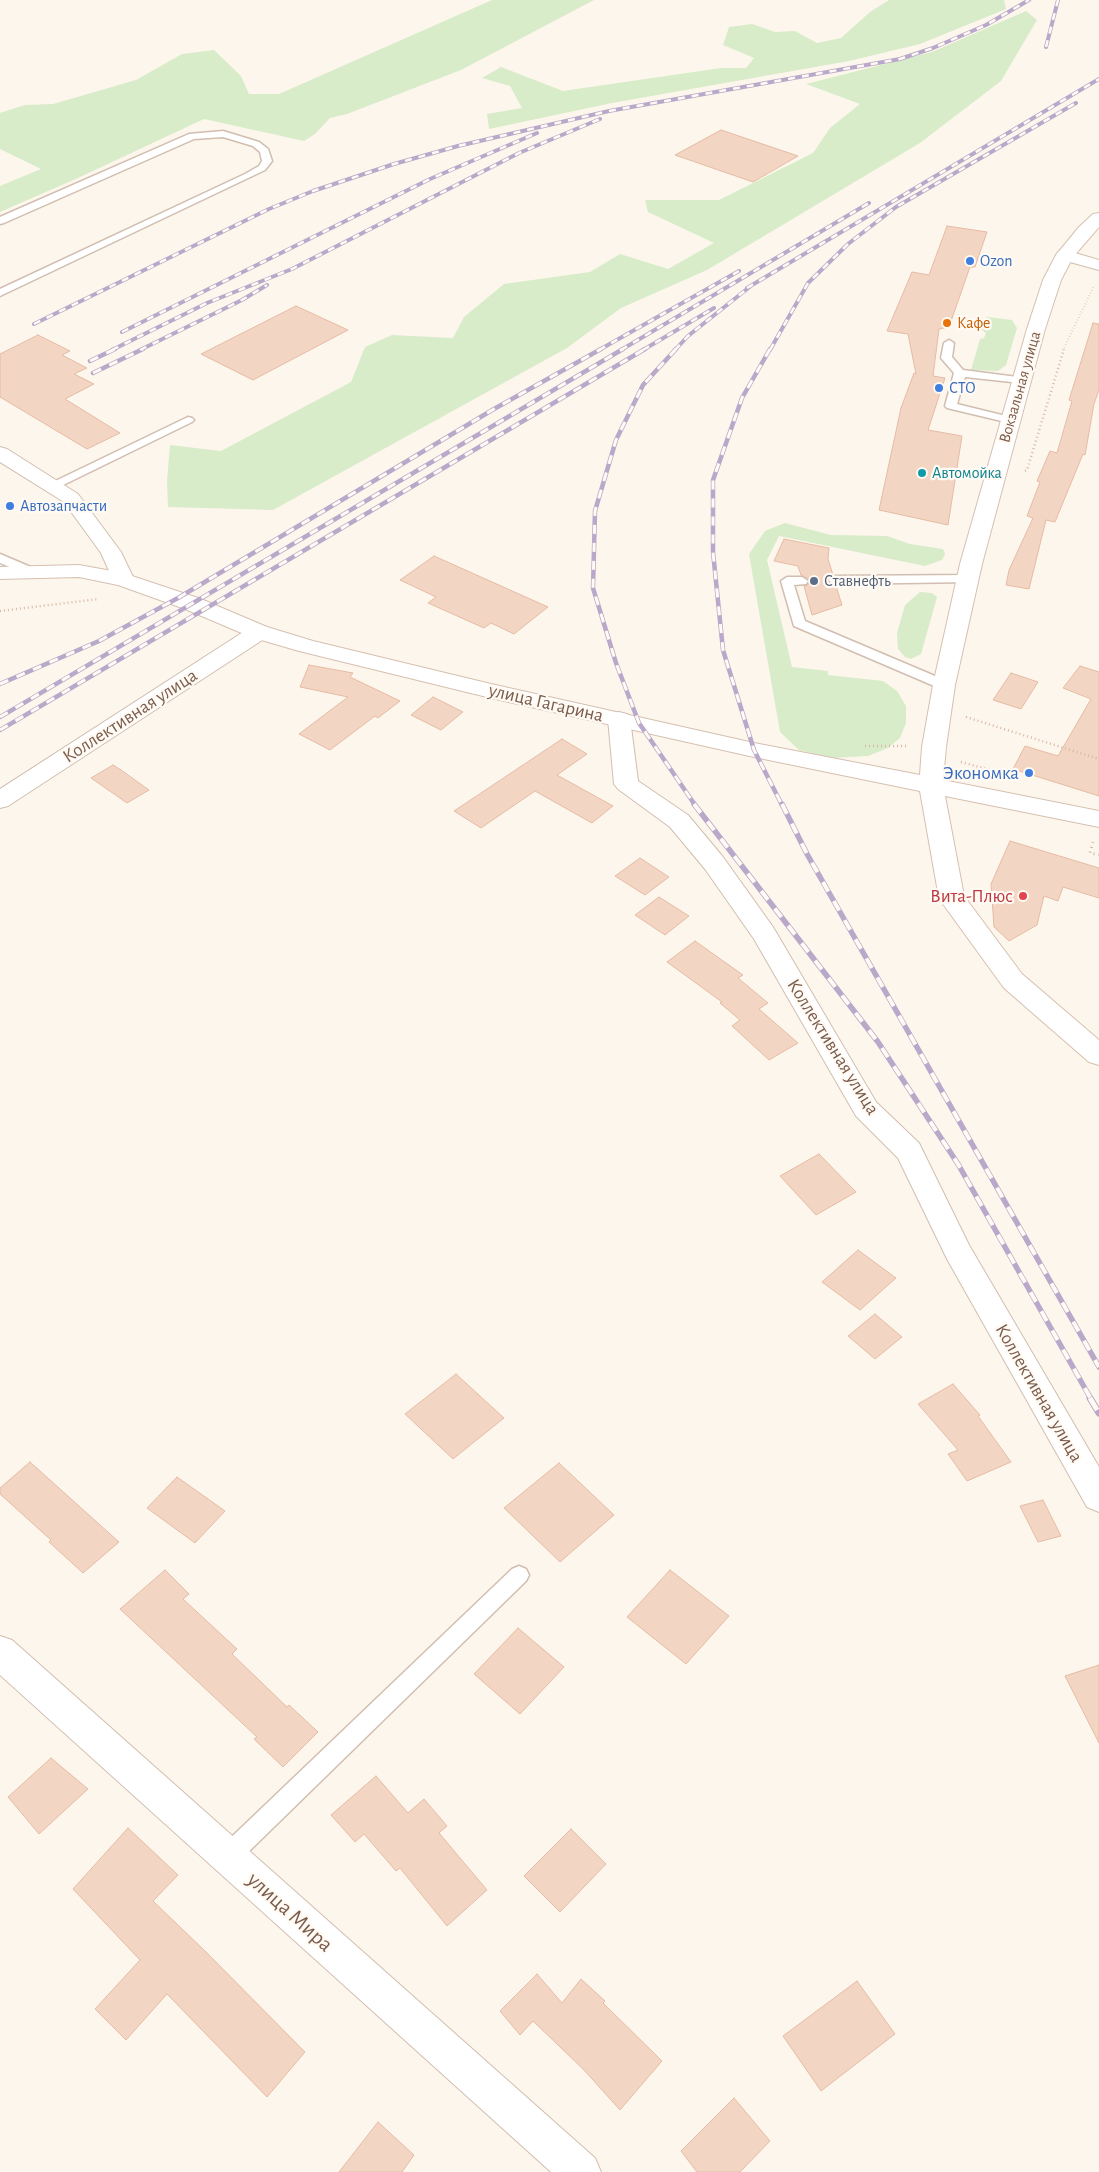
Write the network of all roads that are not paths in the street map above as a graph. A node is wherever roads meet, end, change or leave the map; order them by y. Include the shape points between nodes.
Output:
1 (1099, 218) edge
2 (0, 221) edge
3 (1065, 255) junction
4 (1099, 265) edge
5 (0, 293) edge
6 (949, 343) dead end
7 (960, 373) junction
8 (1021, 380) junction
9 (188, 420) dead end
10 (1010, 420) junction
11 (0, 453) edge
12 (51, 486) junction
13 (0, 558) edge
14 (29, 571) junction
15 (0, 573) edge
16 (123, 579) junction
17 (968, 579) junction
18 (834, 580) dead end
19 (802, 581) dead end
20 (259, 632) junction
21 (944, 685) junction
22 (619, 719) junction
23 (931, 786) junction
24 (0, 800) edge
25 (1099, 819) edge
26 (1099, 1055) edge
27 (1099, 1497) edge
28 (519, 1575) dead end
29 (0, 1652) edge
30 (228, 1856) junction
31 (581, 2172) edge

1 - 3 main road, Вокзальная улица
2 - 5 lane via 192,136 223,134 256,144 265,151 267,161 248,176
3 - 4 main road
3 - 8 main road, Вокзальная улица via 1052,280
6 - 7 lane via 946,358
7 - 8 lane
7 - 10 lane via 951,406
8 - 10 main road, Вокзальная улица
9 - 12 lane
10 - 17 main road, Вокзальная улица
11 - 12 main road
12 - 16 main road via 71,498 111,552
13 - 14 lane
14 - 15 main road, улица Гагарина
14 - 16 main road, улица Гагарина via 79,571
16 - 20 main road, улица Гагарина
17 - 18 lane
17 - 21 main road, Вокзальная улица
19 - 21 lane via 787,581 799,623
20 - 22 main road, улица Гагарина
20 - 24 main road, Коллективная улица
21 - 23 main road, Вокзальная улица
22 - 23 main road, улица Гагарина
22 - 27 main road, Коллективная улица via 626,784 679,821 714,863 764,933 866,1108 909,1151 957,1251
23 - 25 main road, улица Гагарина
23 - 26 main road, Вокзальная улица via 952,898 1013,981
28 - 30 lane
29 - 30 main road, улица Мира
30 - 31 main road, улица Мира

